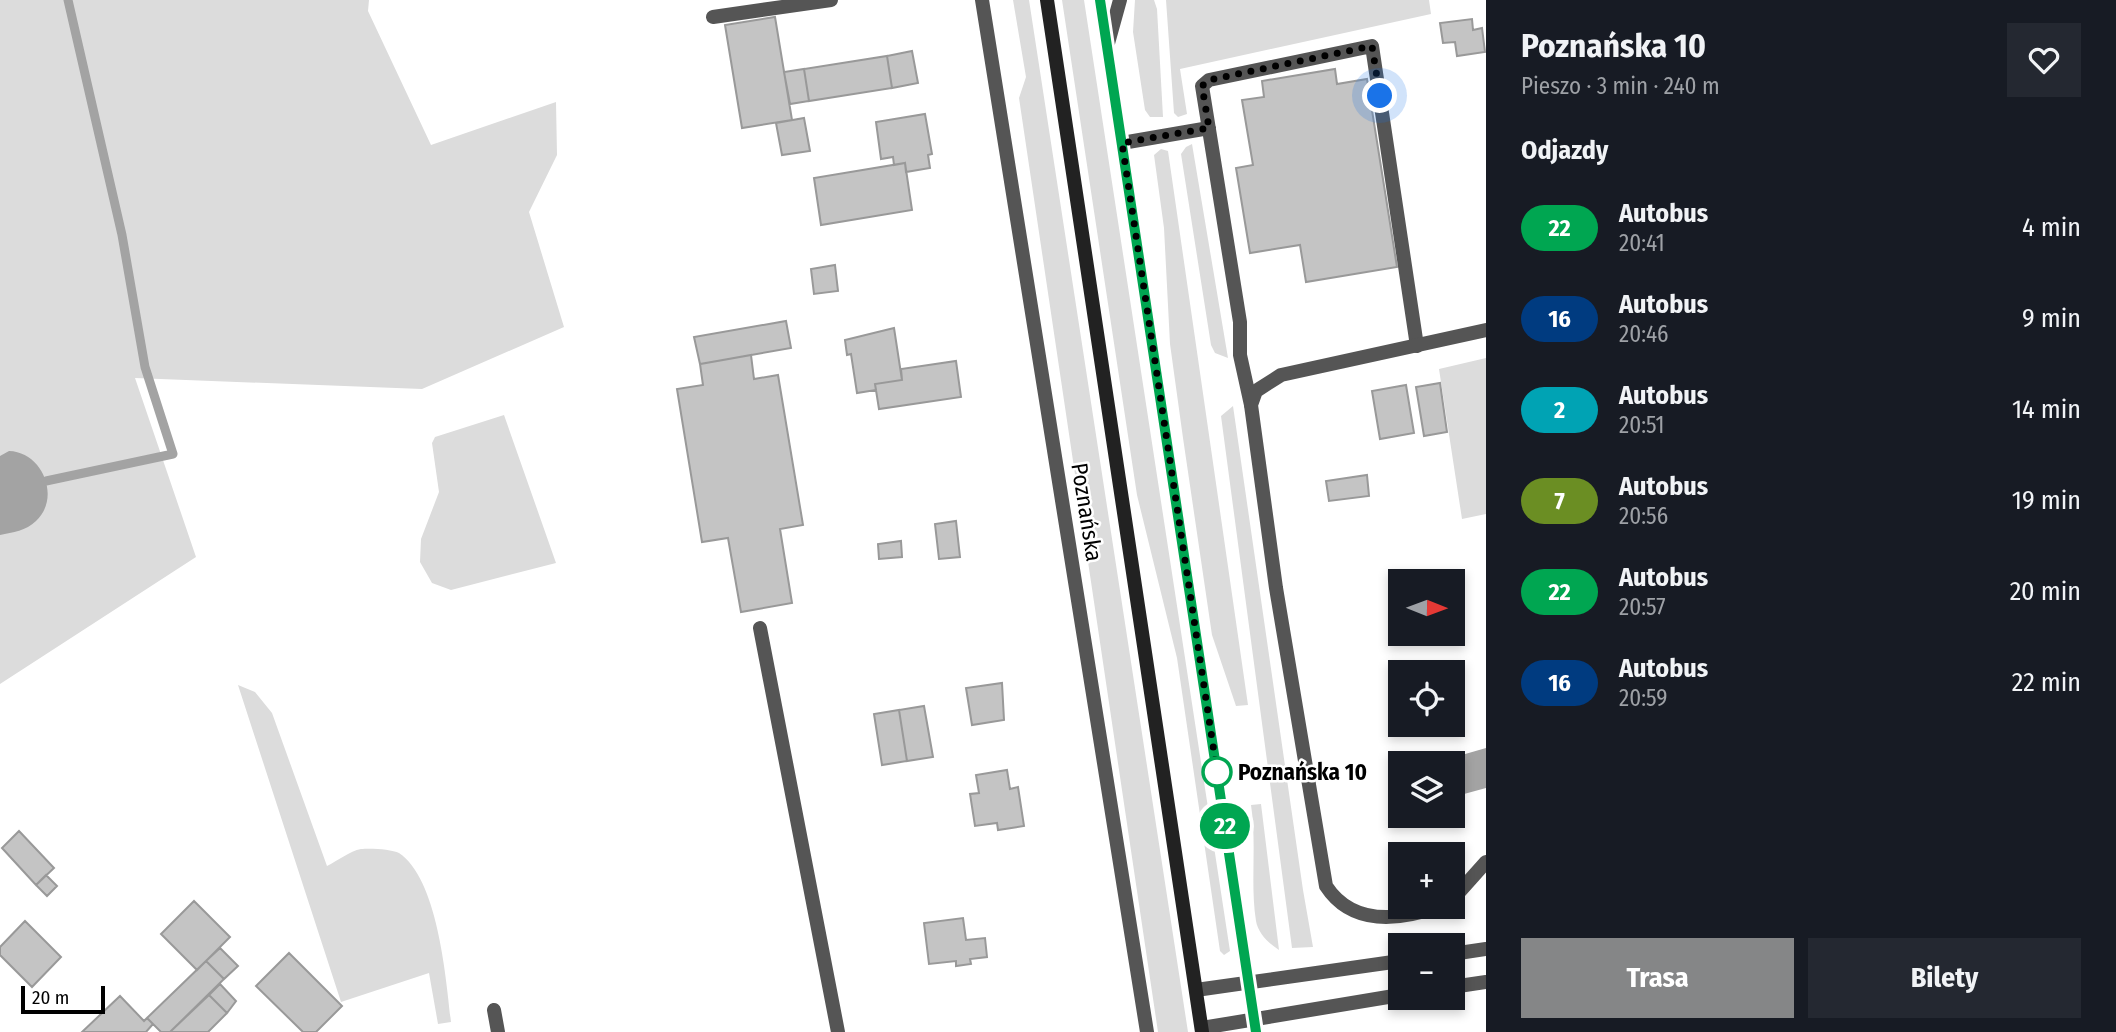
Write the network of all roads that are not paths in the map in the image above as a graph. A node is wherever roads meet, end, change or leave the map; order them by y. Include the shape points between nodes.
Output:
1 (831, 0) edge
2 (982, 0) edge
3 (1047, 0) edge
4 (1100, 0) edge
5 (1120, 0) edge
6 (713, 17) dead end
7 (1107, 47) junction
8 (1209, 128) junction
9 (1122, 143) junction
10 (1486, 330) edge
11 (1417, 346) junction
12 (1251, 405) junction
13 (760, 628) dead end
14 (1486, 862) edge
15 (1465, 885) edge
16 (1388, 916) edge
17 (1486, 949) edge
18 (1465, 952) edge
19 (1388, 963) edge
20 (1249, 981) junction
21 (1486, 982) edge
22 (1465, 985) edge
23 (1196, 990) junction
24 (1388, 997) edge
25 (494, 1010) dead end
26 (1255, 1025) edge
27 (1202, 1030) edge
28 (498, 1032) edge
29 (838, 1032) edge
30 (1147, 1032) edge

1 - 6 street
2 - 30 street, Poznańska
3 - 23 main road, Poznańska
4 - 7 main road
5 - 7 street
7 - 9 main road
8 - 9 street
8 - 11 street via 1202,86 1209,80 1372,46
8 - 12 street
9 - 20 main road
10 - 11 street
11 - 12 street via 1281,375 1256,391
12 - 16 street via 1326,886 1335,900 1364,915
13 - 29 street
14 - 15 street
17 - 18 street
19 - 20 street
20 - 23 street
20 - 26 main road
21 - 22 street
23 - 27 main road, Poznańska
24 - 26 street
25 - 28 street
26 - 27 street

